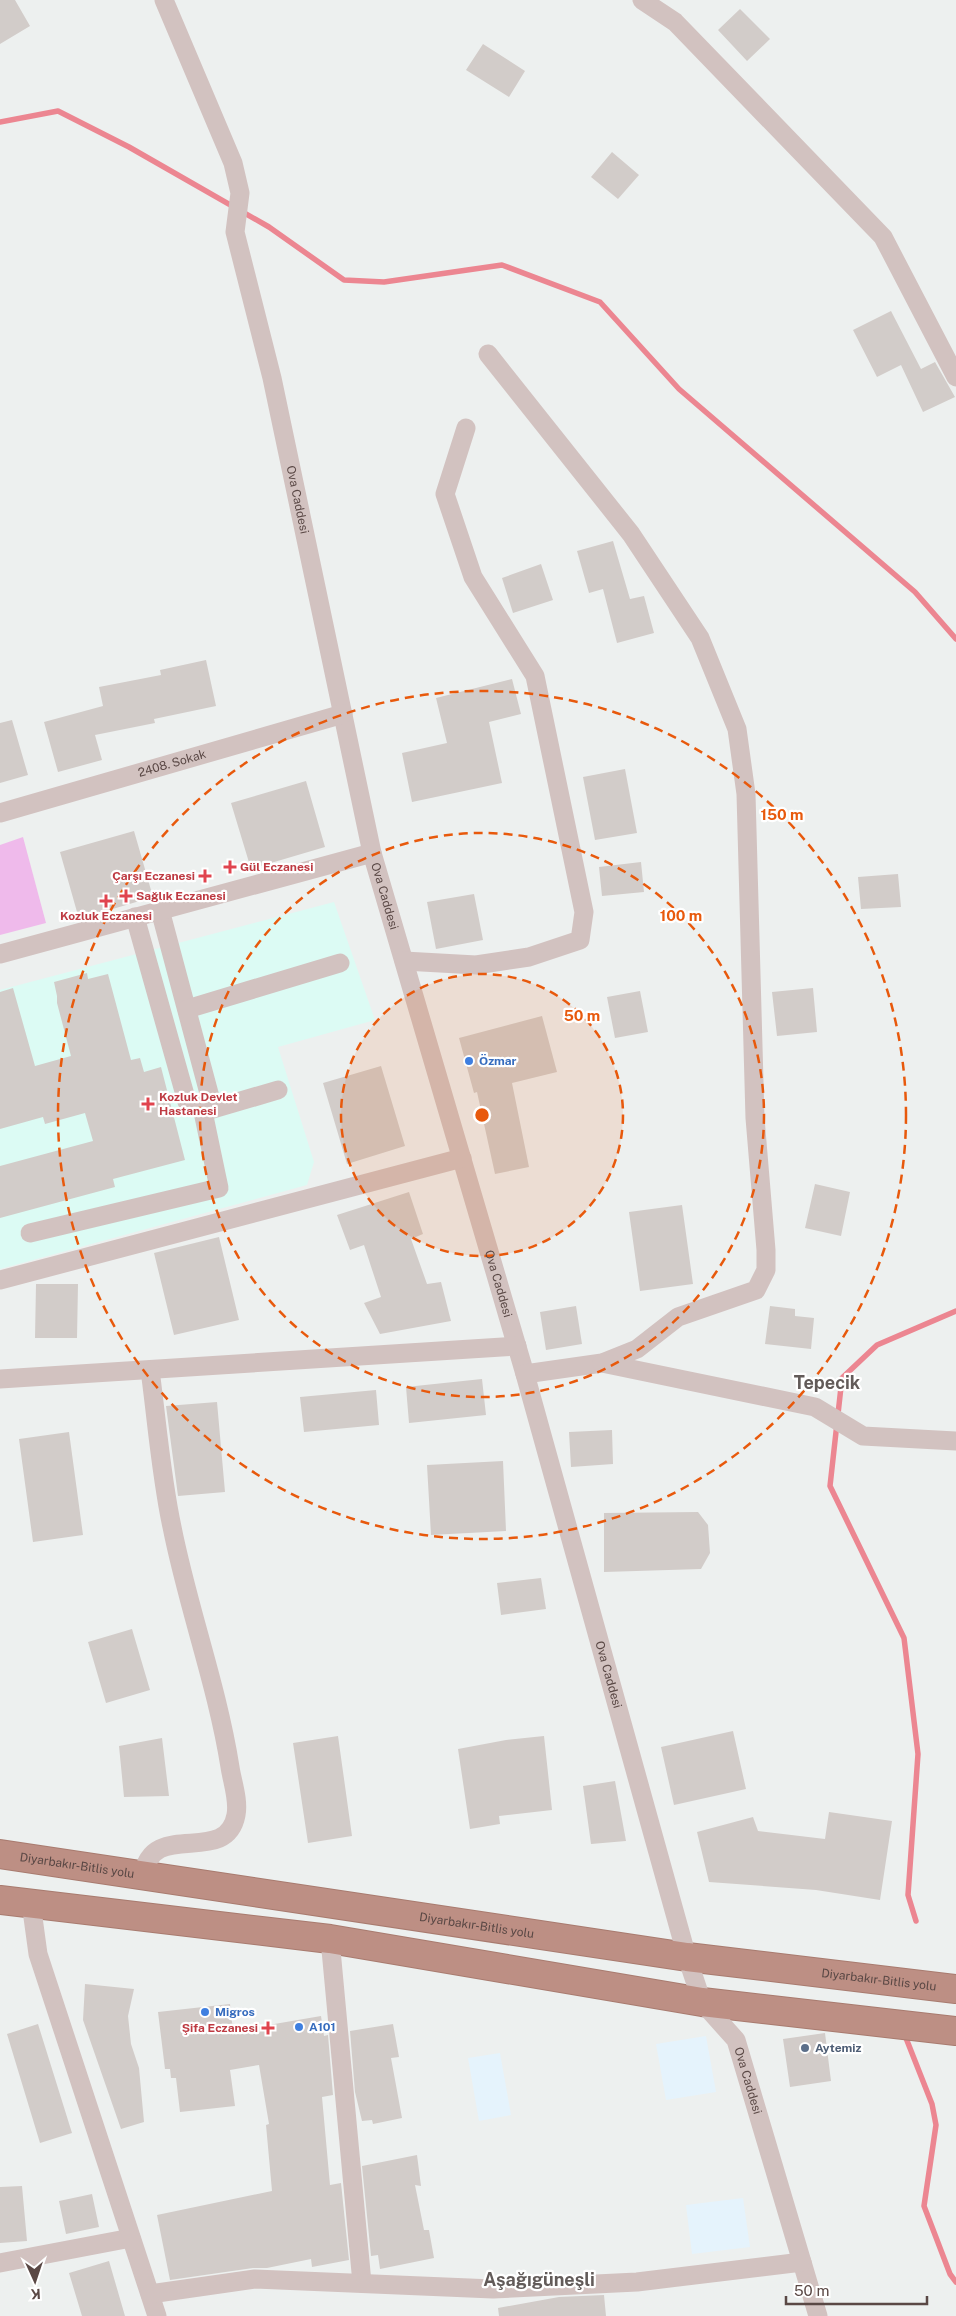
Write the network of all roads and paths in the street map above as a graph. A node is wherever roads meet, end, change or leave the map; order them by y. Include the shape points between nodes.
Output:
1 (164, 0) edge
2 (642, 0) edge
3 (488, 354) dead end
4 (956, 377) edge
5 (466, 428) dead end
6 (343, 714) junction
7 (0, 813) edge
8 (372, 853) junction
9 (160, 910) junction
10 (135, 917) junction
11 (0, 954) edge
12 (404, 961) junction
13 (340, 963) dead end
14 (187, 1009) junction
15 (278, 1090) dead end
16 (202, 1109) junction
17 (462, 1158) junction
18 (30, 1233) dead end
19 (0, 1280) edge
20 (517, 1346) junction
21 (602, 1363) junction
22 (150, 1370) junction
23 (525, 1374) junction
24 (0, 1379) edge
25 (956, 1441) edge
26 (0, 1854) edge
27 (143, 1876) junction
28 (0, 1900) edge
29 (31, 1903) junction
30 (330, 1939) junction
31 (688, 1957) junction
32 (956, 1989) edge
33 (702, 2002) junction
34 (956, 2031) edge
35 (132, 2238) junction
36 (802, 2262) junction
37 (0, 2263) edge
38 (362, 2283) junction
39 (150, 2294) junction
40 (157, 2316) edge
41 (818, 2316) edge

1 - 6 street, Ova Caddesi via 233,163 240,193 235,232 272,378
2 - 4 street via 675,22 883,237
3 - 21 street via 631,534 700,638 737,729 746,794 754,1118 766,1270 756,1290 678,1317 637,1349
5 - 12 street via 445,494 473,578 535,676 584,912 580,940 529,958 476,965
6 - 7 street, 2408. Sokak
6 - 8 street, Ova Caddesi
8 - 9 street
8 - 12 street, Ova Caddesi
9 - 10 street
9 - 14 street
10 - 11 street
10 - 16 street via 187,1102
12 - 17 street, Ova Caddesi
13 - 14 street
14 - 16 street via 210,1097
15 - 16 street
16 - 18 street via 219,1188
17 - 19 street
17 - 20 street, Ova Caddesi
20 - 22 street
20 - 23 street, Ova Caddesi
21 - 23 street
21 - 25 street via 815,1407 863,1436
22 - 24 street
22 - 27 street via 172,1527 224,1730 236,1806 234,1823 222,1837 214,1842 172,1844 157,1849 147,1860
23 - 31 street, Ova Caddesi
26 - 27 highway, Diyarbakır-Bitlis yolu
27 - 31 highway, Diyarbakır-Bitlis yolu
28 - 29 highway
29 - 30 highway
29 - 35 street via 38,1954
30 - 33 highway
30 - 38 street
31 - 32 highway, Diyarbakır-Bitlis yolu
31 - 33 street, Ova Caddesi
33 - 34 highway
33 - 36 street, Ova Caddesi via 736,2040
35 - 37 street
35 - 39 street
36 - 38 street via 637,2282 493,2289
36 - 41 street, Ova Caddesi
38 - 39 street via 255,2278
39 - 40 street

